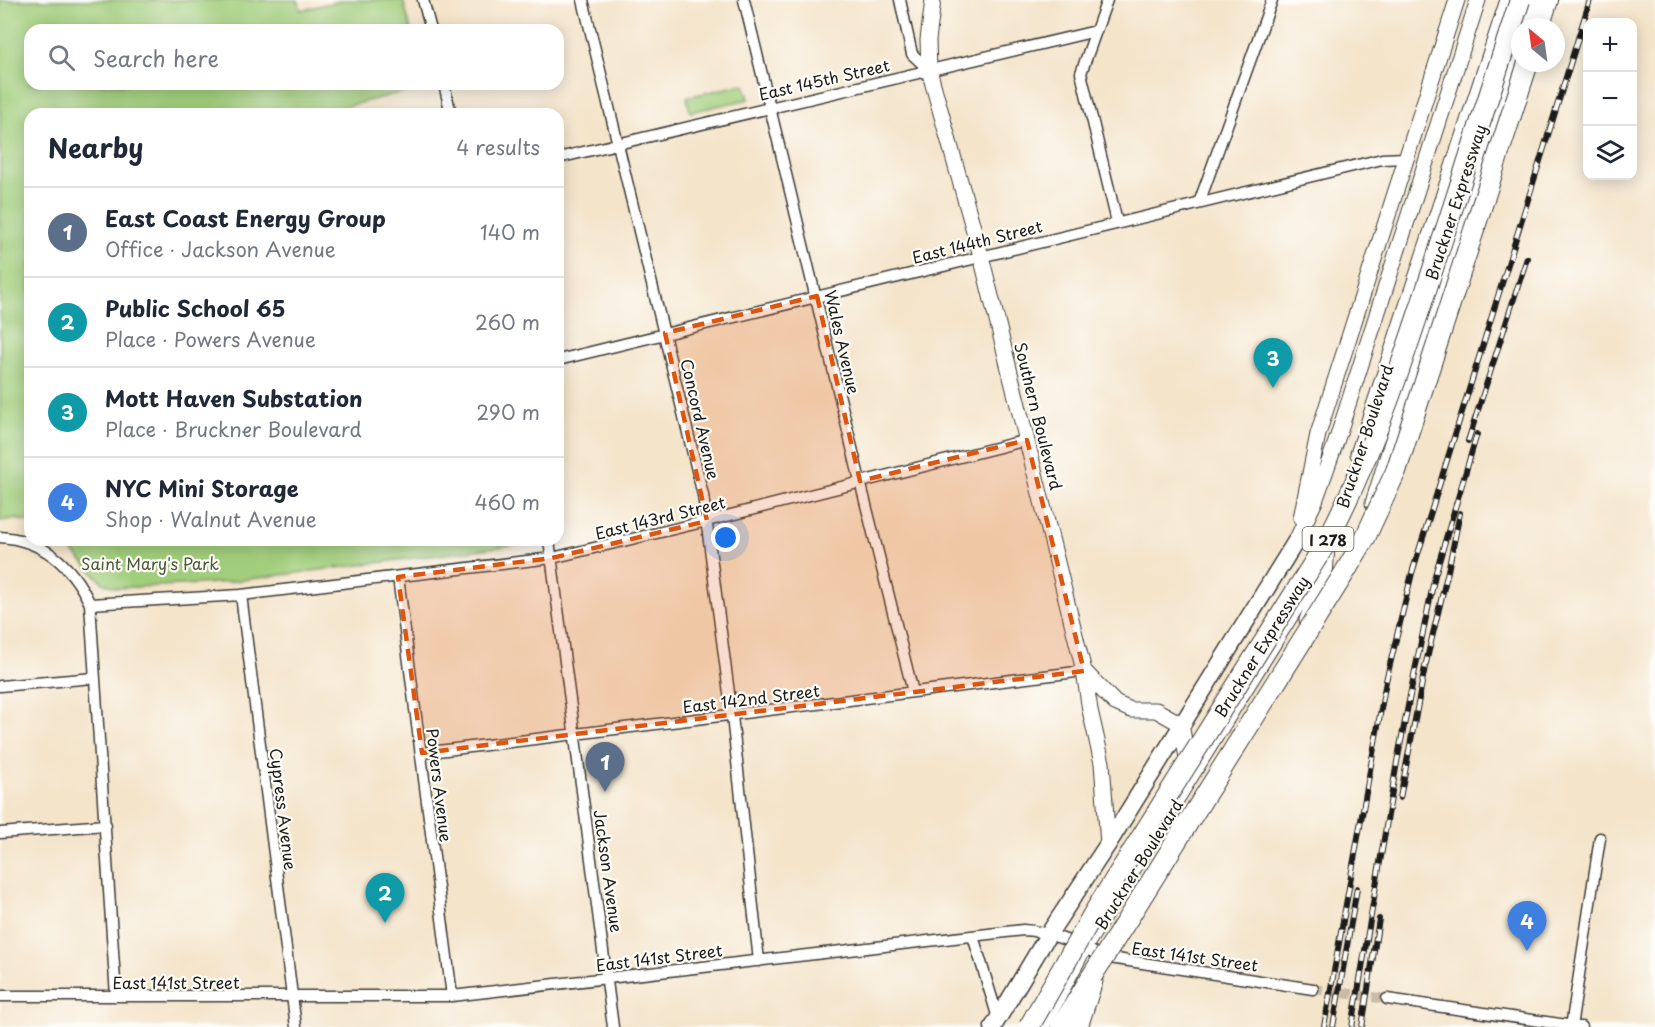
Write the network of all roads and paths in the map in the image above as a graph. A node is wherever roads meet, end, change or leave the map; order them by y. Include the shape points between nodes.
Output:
1 (423, 0) edge
2 (583, 0) edge
3 (744, 0) edge
4 (900, 0) edge
5 (933, 0) edge
6 (1107, 0) edge
7 (1272, 0) edge
8 (1457, 0) edge
9 (1478, 0) edge
10 (1508, 0) edge
11 (1520, 0) edge
12 (1531, 0) edge
13 (1548, 0) edge
14 (1525, 18) edge
15 (1542, 18) edge
16 (429, 24) edge
17 (1096, 31) junction
18 (1511, 63) edge
19 (929, 70) junction
20 (1525, 72) edge
21 (445, 90) edge
22 (770, 107) junction
23 (450, 108) edge
24 (618, 143) junction
25 (564, 156) edge
26 (1405, 158) junction
27 (1198, 202) junction
28 (1117, 222) junction
29 (1459, 230) junction
30 (981, 256) junction
31 (817, 296) junction
32 (1405, 313) junction
33 (665, 333) junction
34 (564, 358) edge
35 (1027, 440) junction
36 (860, 482) junction
37 (707, 521) junction
38 (0, 537) edge
39 (24, 540) edge
40 (1296, 541) junction
41 (38, 546) edge
42 (550, 546) edge
43 (1327, 547) junction
44 (552, 558) junction
45 (398, 577) junction
46 (241, 596) junction
47 (90, 604) junction
48 (1306, 622) junction
49 (1084, 671) junction
50 (94, 678) junction
51 (0, 686) edge
52 (913, 692) junction
53 (732, 716) junction
54 (1181, 724) junction
55 (576, 734) junction
56 (422, 753) junction
57 (1191, 779) junction
58 (106, 825) junction
59 (0, 833) edge
60 (1600, 838) dead end
61 (1108, 844) junction
62 (1048, 935) junction
63 (973, 936) junction
64 (1084, 948) junction
65 (1102, 957) junction
66 (759, 961) junction
67 (1092, 976) junction
68 (608, 978) junction
69 (1313, 988) tunnel mouth
70 (0, 996) edge
71 (116, 996) junction
72 (452, 996) junction
73 (292, 997) junction
74 (1387, 999) tunnel mouth
75 (995, 1022) edge
76 (296, 1027) edge
77 (614, 1027) edge
78 (1029, 1027) edge
79 (1042, 1027) edge
80 (1060, 1027) edge
81 (1073, 1027) edge
82 (1080, 1027) edge
83 (1574, 1027) edge

1 - 16 street
2 - 24 street, Concord Avenue
3 - 22 street, Wales Avenue
4 - 19 street via 912,54
5 - 19 main road, Southern Boulevard
6 - 17 street
7 - 27 street
8 - 26 main road, Bruckner Boulevard
9 - 40 main road, Bruckner Boulevard via 1336,442
10 - 32 main road, Bruckner Boulevard
11 - 78 highway, Bruckner Expressway / I 278, bridge via 1419,315 1376,434 1343,509 1323,548 1095,911
12 - 14 main road
13 - 15 highway
17 - 19 street, East 145th Street
17 - 28 street via 1081,73
18 - 29 main road, Bruckner Boulevard
19 - 22 street, East 145th Street
19 - 30 main road, Southern Boulevard
20 - 67 highway, Bruckner Expressway / I 278, bridge via 1409,432 1380,508 1345,572
21 - 23 street
22 - 24 street, East 145th Street
22 - 31 street, Wales Avenue
24 - 25 street, East 145th Street
24 - 33 street, Concord Avenue
26 - 27 street, East 144th Street via 1382,159
26 - 40 main road, Bruckner Boulevard via 1318,434
27 - 28 street, East 144th Street
28 - 30 street, East 144th Street
29 - 32 main road
29 - 48 main road, Bruckner Boulevard via 1372,503 1350,550
30 - 31 street, East 144th Street
30 - 35 main road, Southern Boulevard
31 - 33 street, East 144th Street
31 - 36 street, Wales Avenue
32 - 43 main road, Bruckner Boulevard
33 - 34 street, East 144th Street
33 - 37 street, Concord Avenue
35 - 36 street, East 143rd Street
35 - 49 main road, Southern Boulevard
36 - 37 street, East 143rd Street
36 - 52 street, Wales Avenue
37 - 44 street, East 143rd Street
37 - 53 street, Concord Avenue
38 - 39 street
40 - 54 main road, Bruckner Boulevard
41 - 47 street via 66,567
42 - 44 street, Jackson Avenue
43 - 48 main road via 1325,575
43 - 57 main road, Bruckner Boulevard via 1304,596
44 - 45 street, East 143rd Street
44 - 55 street, Jackson Avenue
45 - 46 street, East 143rd Street
45 - 56 street, Powers Avenue
46 - 47 street, East 143rd Street
46 - 73 street, Cypress Avenue
47 - 50 street
48 - 65 main road, Bruckner Boulevard via 1122,914
49 - 52 street, East 142nd Street
49 - 54 main road via 1115,703 1131,710 1156,710
49 - 61 main road, Southern Boulevard via 1102,763
50 - 51 street
50 - 58 street
52 - 53 street, East 142nd Street
53 - 55 street, East 142nd Street
53 - 66 street, Concord Avenue
54 - 57 main road
54 - 61 main road, Bruckner Boulevard
55 - 56 street, East 142nd Street
55 - 68 street, Jackson Avenue
56 - 72 street, Powers Avenue
57 - 64 main road, Bruckner Boulevard
58 - 59 street
58 - 71 street
60 - 83 street
61 - 62 main road, Bruckner Boulevard
62 - 63 street, East 141st Street via 1023,930
62 - 64 street, East 141st Street
62 - 75 main road, Bruckner Boulevard
63 - 66 street, East 141st Street
63 - 75 street
64 - 65 street, East 141st Street
64 - 79 main road, Bruckner Boulevard
65 - 69 street, East 141st Street
65 - 82 main road, Bruckner Boulevard
66 - 68 street, East 141st Street
67 - 80 highway, Bruckner Expressway / I 278
67 - 81 highway
68 - 72 street, East 141st Street
68 - 77 street, Jackson Avenue
70 - 71 street, East 141st Street
71 - 73 street, East 141st Street
72 - 73 street, East 141st Street
73 - 76 street, Cypress Avenue
74 - 83 street

